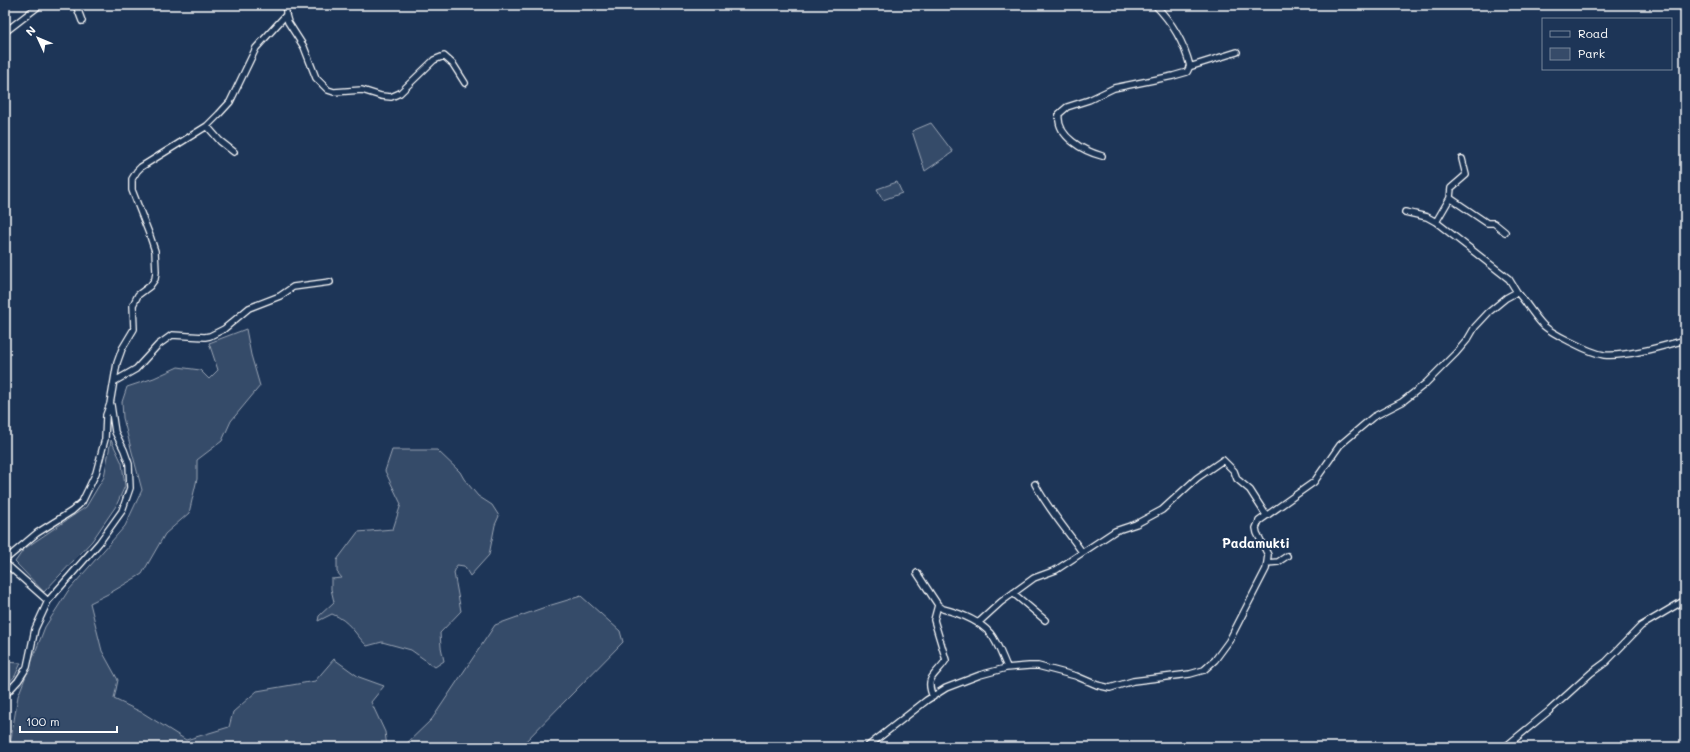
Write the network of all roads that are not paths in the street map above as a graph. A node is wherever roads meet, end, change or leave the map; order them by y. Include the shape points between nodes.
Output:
1 (40, 5) edge
2 (76, 5) edge
3 (286, 5) edge
4 (1155, 5) edge
5 (286, 15) junction
6 (82, 21) dead end
7 (5, 32) edge
8 (1237, 52) dead end
9 (1189, 67) junction
10 (465, 83) dead end
11 (207, 126) junction
12 (234, 152) dead end
13 (1102, 156) dead end
14 (1462, 160) dead end
15 (1450, 198) junction
16 (1405, 212) dead end
17 (1436, 222) junction
18 (1505, 232) dead end
19 (330, 282) dead end
20 (1517, 292) junction
21 (1685, 340) edge
22 (116, 381) junction
23 (110, 404) junction
24 (1035, 484) dead end
25 (1266, 515) junction
26 (1082, 552) junction
27 (1287, 556) dead end
28 (5, 560) edge
29 (5, 563) edge
30 (1267, 563) junction
31 (917, 573) dead end
32 (1013, 593) junction
33 (1685, 600) edge
34 (48, 601) junction
35 (938, 605) junction
36 (1045, 620) dead end
37 (978, 623) junction
38 (1006, 668) junction
39 (5, 695) edge
40 (933, 697) junction
41 (867, 747) edge
42 (1504, 747) edge

1 - 7 street
2 - 6 street
3 - 5 street
4 - 9 street via 1164,14 1182,45
5 - 10 street via 304,47 316,78 328,90 362,90 391,97 400,92 434,60 444,56 453,64
5 - 11 street via 256,48 230,102
8 - 9 street
9 - 13 street via 1187,72 1182,74 1114,88 1061,111 1060,128 1085,150
11 - 12 street
11 - 22 street via 141,167 132,179 134,196 154,251 156,272 150,286 135,300 134,329 117,363
14 - 15 street via 1466,175 1451,188
15 - 17 street
15 - 18 street
16 - 17 street
17 - 20 street via 1509,279
19 - 22 street via 293,286 280,296 249,308 224,329 210,336 172,335 158,344 136,369
20 - 21 street via 1545,326 1581,347 1604,355 1628,353
20 - 25 street via 1489,312 1456,353 1425,384 1402,402 1373,417 1340,445 1314,482
22 - 23 street
23 - 28 street via 106,415 105,440 96,473 82,502 67,515 37,533
23 - 34 street via 115,432 129,464 130,488 122,510 111,528
24 - 26 street
25 - 26 street via 1249,489 1237,479 1233,470 1223,460 1197,478 1162,510 1136,524 1115,531
25 - 30 street via 1259,520 1256,528 1258,538 1268,555
26 - 32 street via 1056,570 1034,578
27 - 30 street via 1278,562
29 - 34 street
30 - 38 street via 1229,640 1204,670 1145,679 1110,688 1038,666
31 - 35 street
32 - 36 street
32 - 37 street
33 - 42 street via 1641,626 1606,662
34 - 39 street via 35,629 27,667
35 - 37 street
35 - 40 street via 934,620 946,660 941,669 931,677 929,687
37 - 38 street via 990,634
38 - 40 street via 953,685
40 - 41 street

